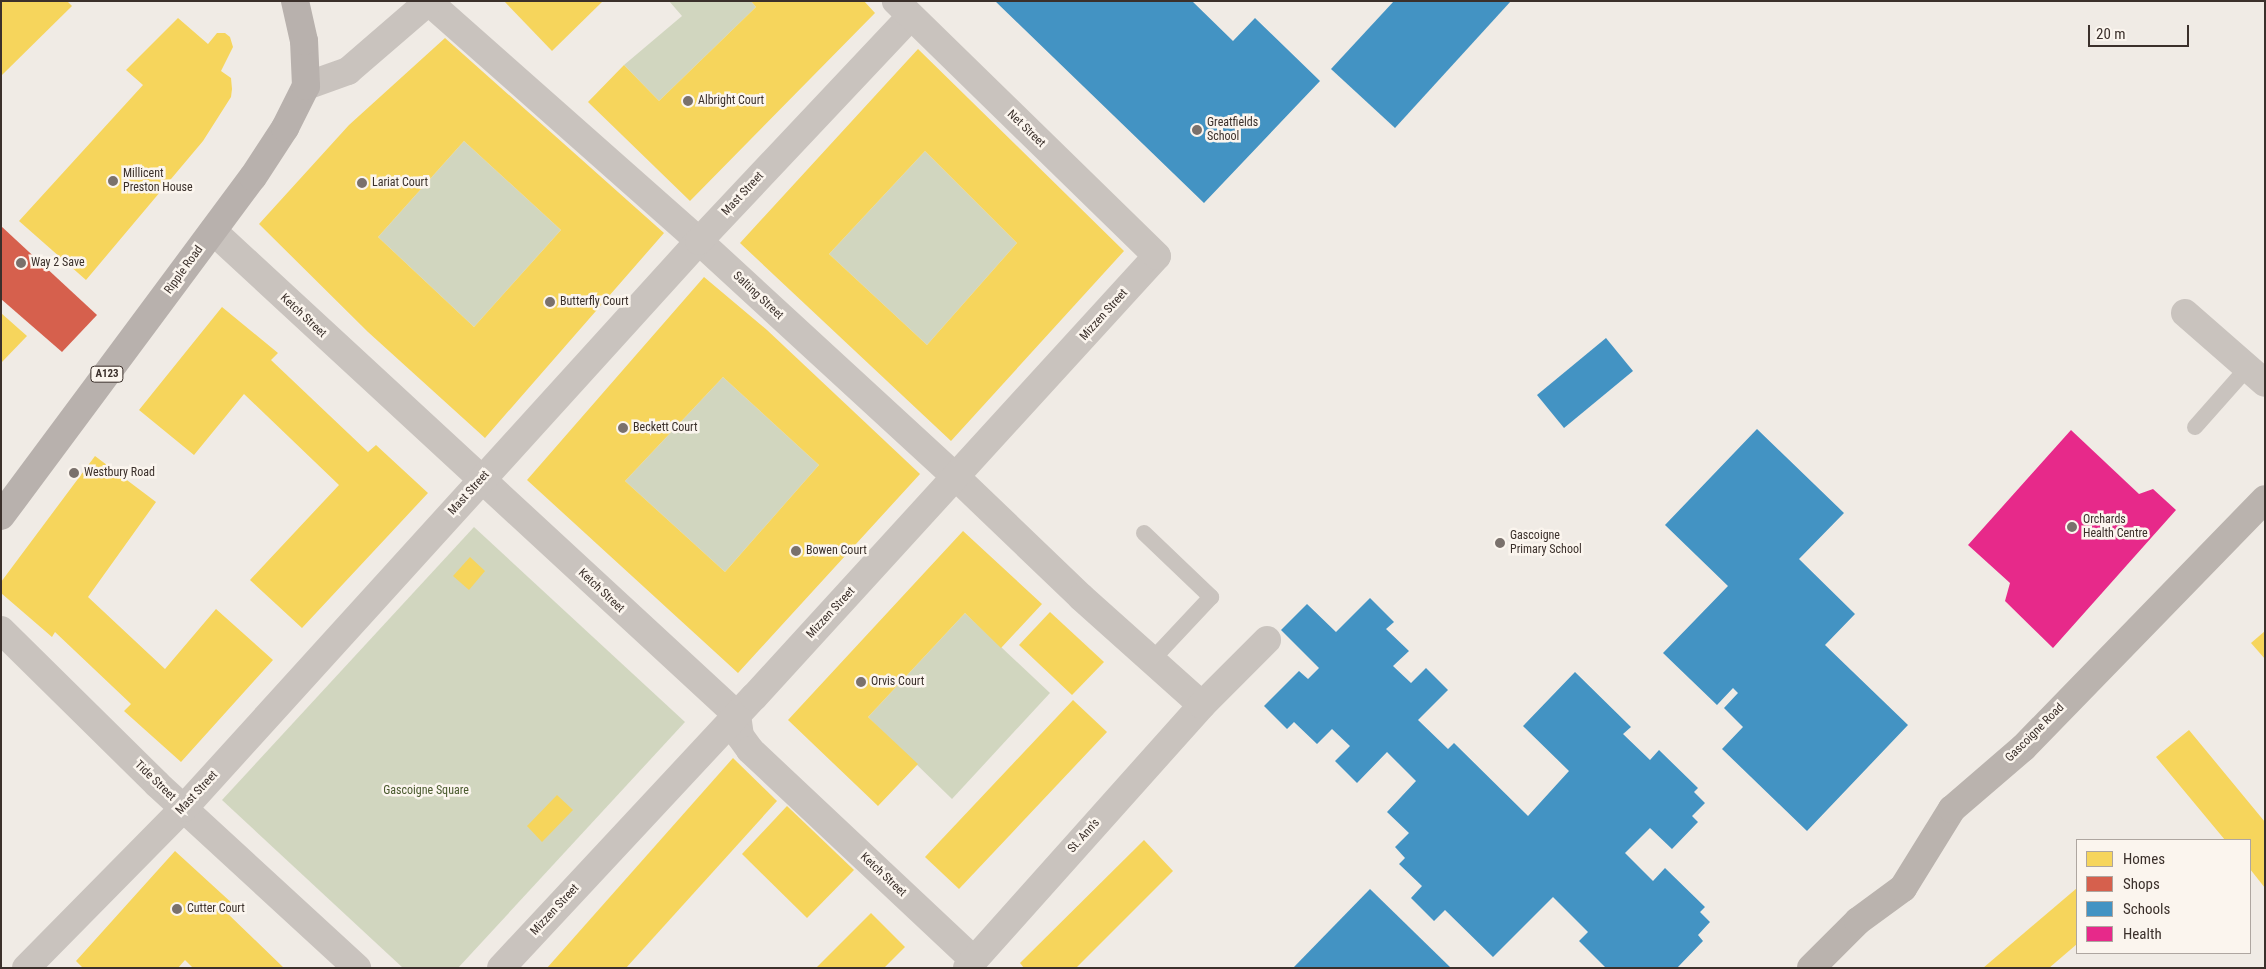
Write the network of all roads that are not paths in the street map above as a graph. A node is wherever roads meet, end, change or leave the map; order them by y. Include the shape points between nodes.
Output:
1 (295, 1) edge
2 (429, 1) edge
3 (903, 9) edge
4 (306, 86) junction
5 (213, 231) junction
6 (699, 241) junction
7 (1157, 256) joint
8 (2185, 313) dead end
9 (2256, 375) edge
10 (2195, 427) dead end
11 (956, 477) junction
12 (481, 481) junction
13 (2265, 499) edge
14 (1, 516) edge
15 (1144, 533) dead end
16 (1, 630) edge
17 (1267, 640) dead end
18 (1152, 661) junction
19 (1202, 705) junction
20 (737, 715) junction
21 (184, 808) junction
22 (970, 964) edge
23 (26, 968) edge
24 (358, 968) edge
25 (501, 968) edge
26 (1811, 968) edge

1 - 4 main road, Ripple Road / A123 via 304,41
2 - 4 street via 348,71
2 - 6 street, Salting Street
3 - 6 street, Mast Street
3 - 7 street, Net Street
4 - 5 main road, Ripple Road / A123 via 285,128
5 - 12 street, Ketch Street
5 - 14 main road, Ripple Road / A123
6 - 11 street, Salting Street
6 - 12 street, Mast Street
7 - 11 street, Mizzen Street
8 - 9 street
9 - 10 lane
11 - 18 street, Salting Street
11 - 20 street, Mizzen Street
12 - 20 street, Ketch Street
12 - 21 street, Mast Street
13 - 26 street, Gascoigne Road via 2023,748 1952,809 1904,888 1858,921
15 - 18 lane via 1211,597
16 - 21 street, Tide Street
17 - 19 street, St. Ann's
18 - 19 street
19 - 22 street, St. Ann's
20 - 22 street, Ketch Street via 740,736 750,750
20 - 25 street, Mizzen Street
21 - 23 street, Mast Street
21 - 24 street, Tide Street

